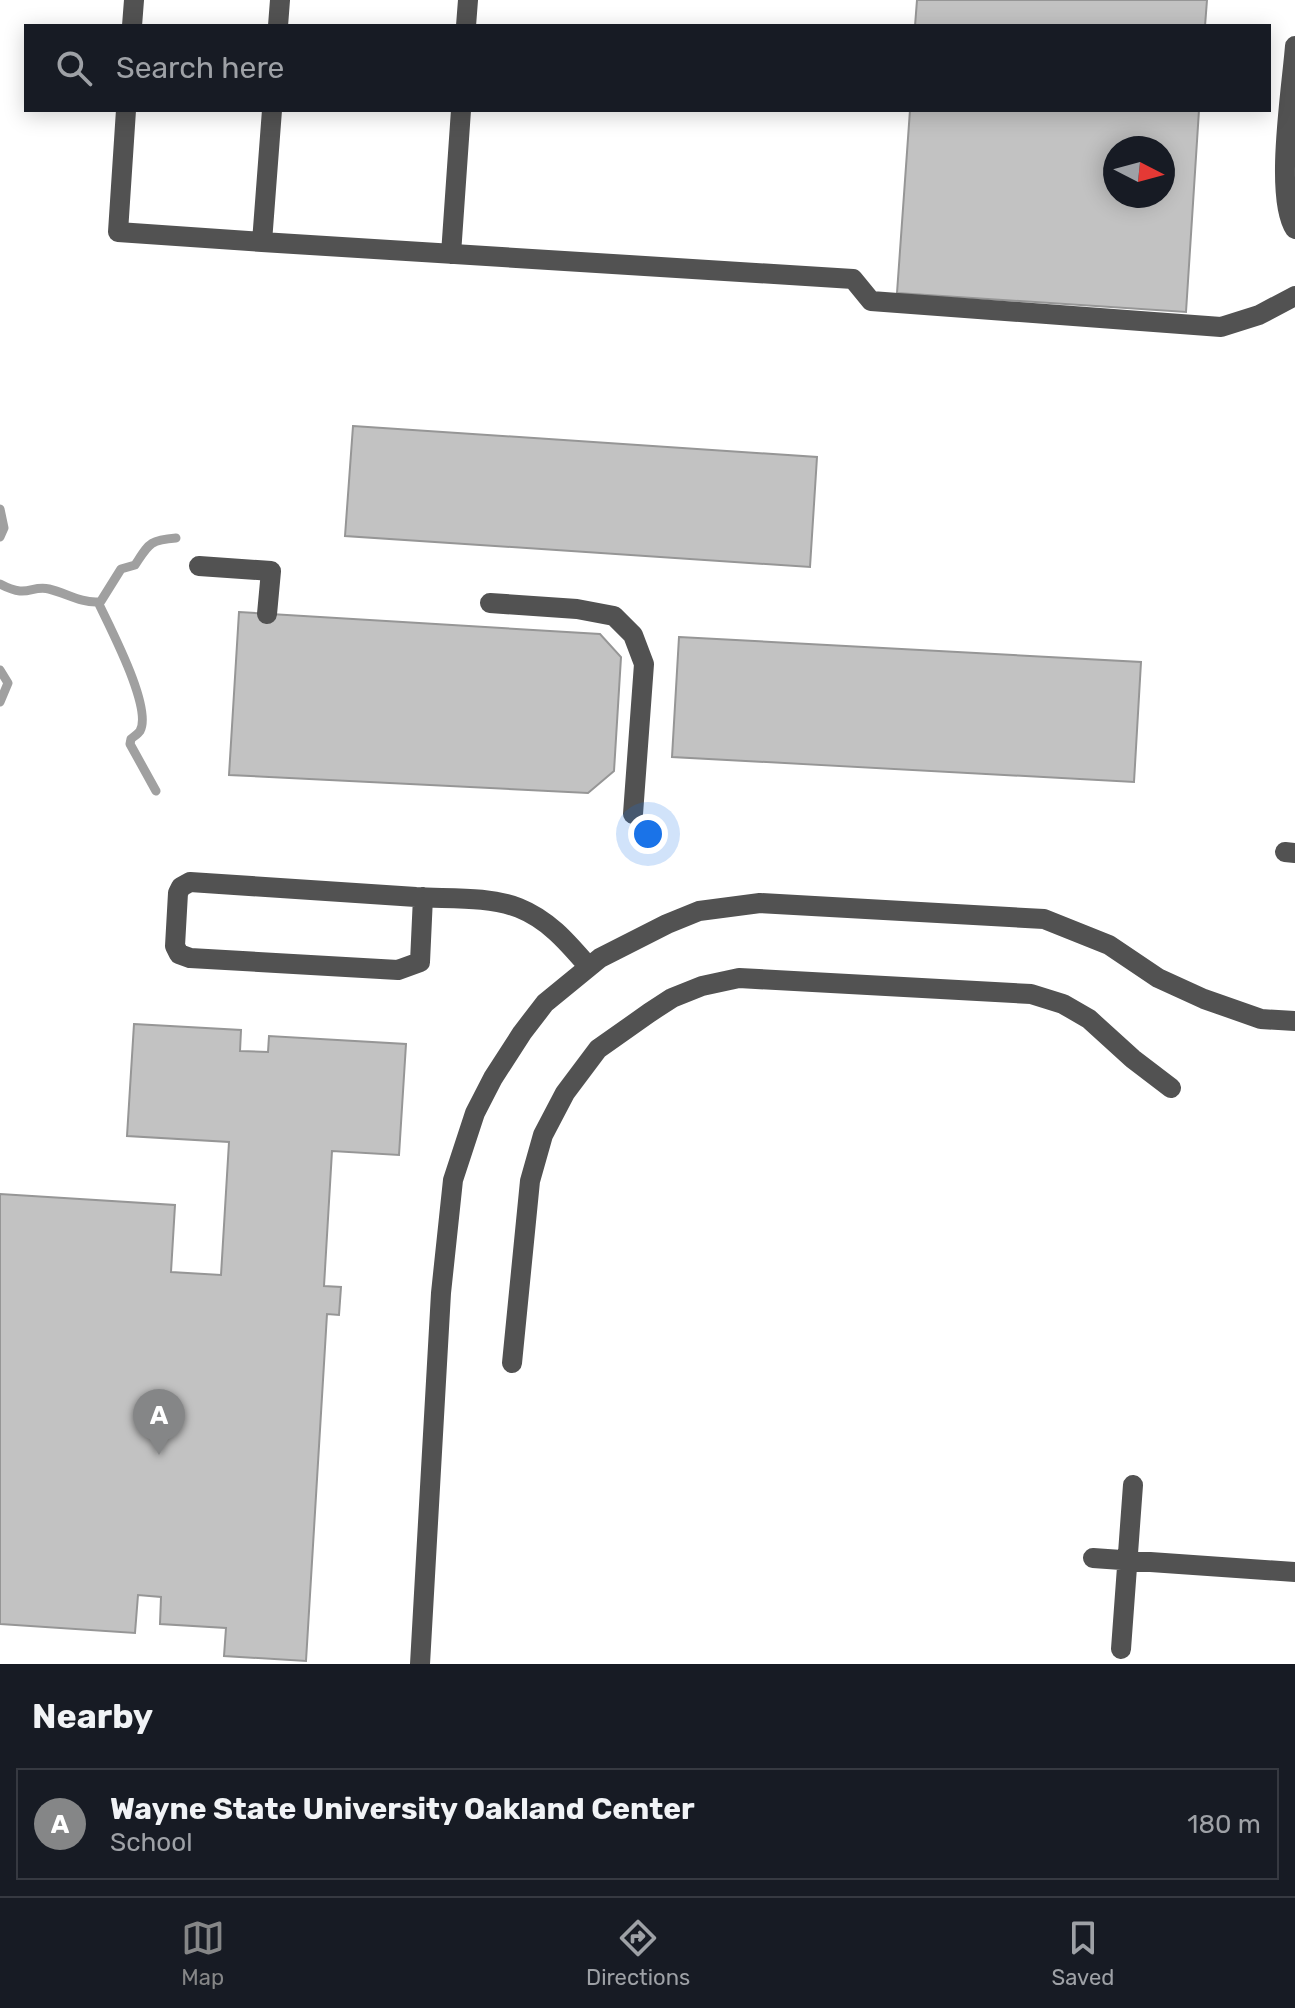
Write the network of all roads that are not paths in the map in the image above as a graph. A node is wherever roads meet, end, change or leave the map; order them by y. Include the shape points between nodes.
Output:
1 (134, 0) edge
2 (280, 0) edge
3 (468, 0) edge
4 (132, 24) edge
5 (278, 24) edge
6 (466, 24) edge
7 (1295, 46) edge
8 (126, 112) edge
9 (272, 112) edge
10 (461, 112) edge
11 (1295, 229) edge
12 (262, 242) junction
13 (451, 254) junction
14 (1295, 296) edge
15 (199, 566) dead end
16 (490, 603) dead end
17 (267, 614) dead end
18 (633, 814) dead end
19 (423, 897) junction
20 (588, 966) junction
21 (1295, 1021) edge
22 (1171, 1088) dead end
23 (512, 1363) dead end
24 (1133, 1485) dead end
25 (1093, 1558) dead end
26 (1127, 1560) junction
27 (1295, 1572) edge
28 (1121, 1649) dead end
29 (420, 1664) edge

1 - 4 lane
2 - 5 lane
3 - 6 lane
7 - 11 lane via 1285,174
8 - 12 lane via 118,232
9 - 12 lane
10 - 13 lane
12 - 13 lane
13 - 14 lane via 853,279 871,301 1221,327
15 - 17 lane via 271,571
16 - 18 lane via 614,616 633,635 644,664
19 - 19 lane via 190,882 178,893 175,946 190,958 398,970 420,962
19 - 20 lane via 517,907 564,937
20 - 21 lane via 699,911 760,903 1044,919 1109,945 1158,978 1204,999 1261,1019
20 - 29 lane via 545,1003 493,1078 453,1180 441,1293
22 - 23 lane via 1089,1019 1031,994 739,978 672,998 598,1049 565,1093 543,1135 530,1181
24 - 26 lane
25 - 26 lane
26 - 27 lane
26 - 28 lane

